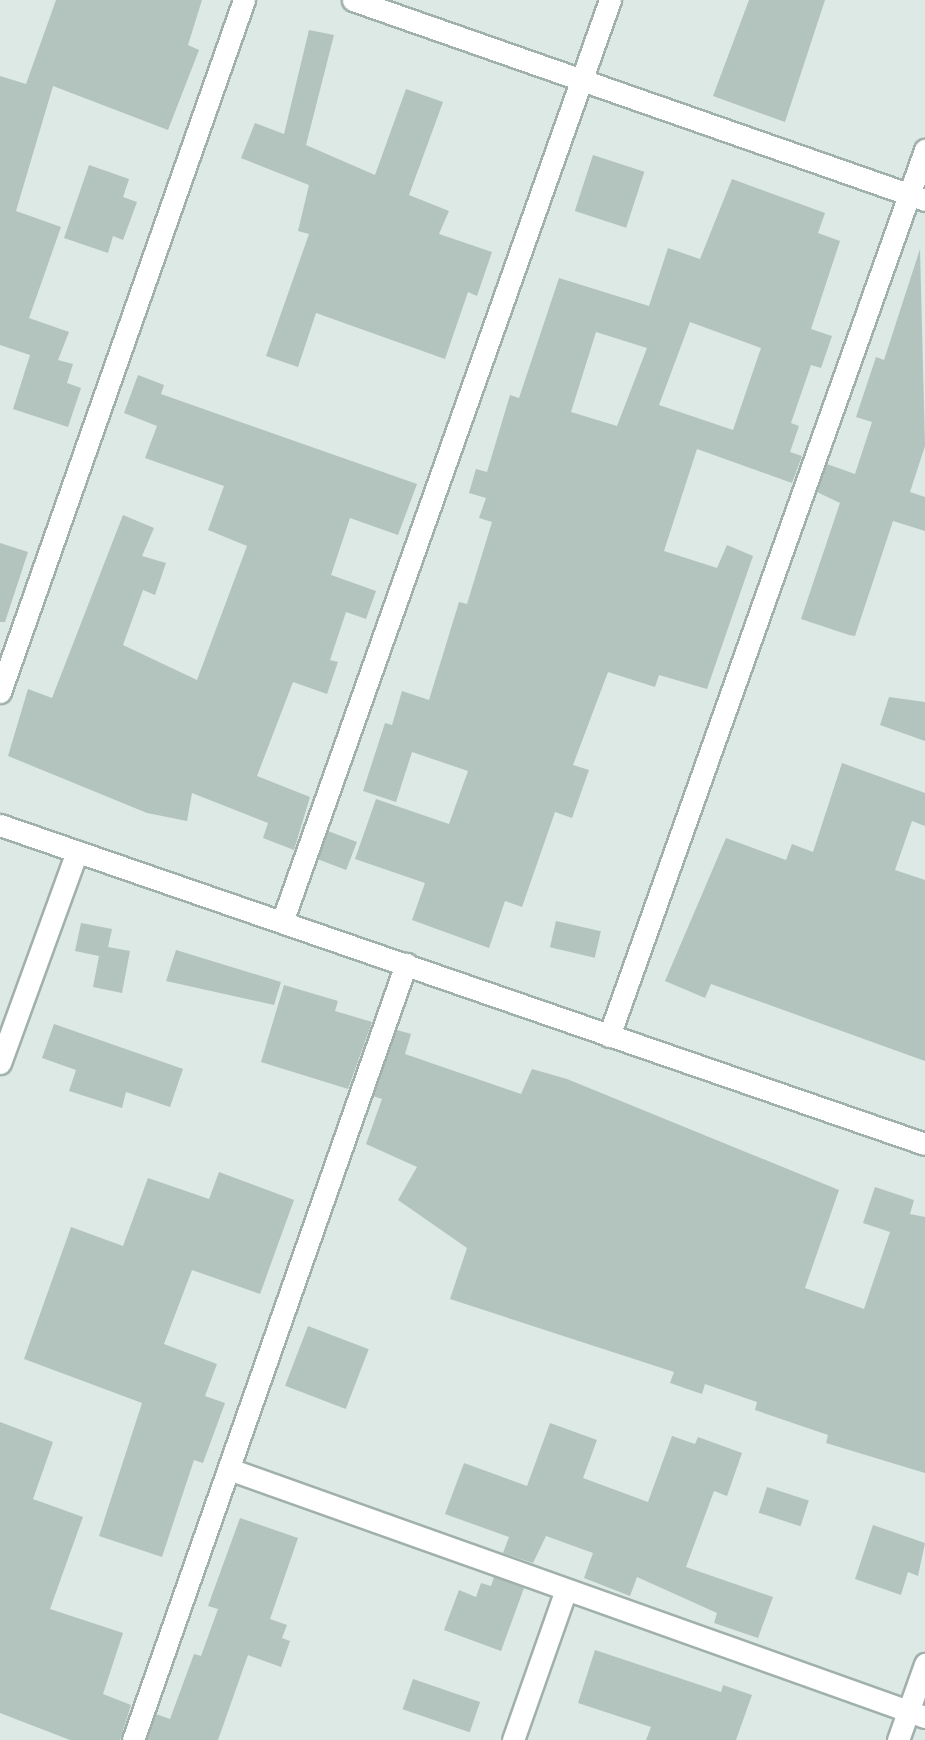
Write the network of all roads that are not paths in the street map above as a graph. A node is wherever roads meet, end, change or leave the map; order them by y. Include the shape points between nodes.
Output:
1 (244, 0) edge
2 (353, 0) edge
3 (610, 0) edge
4 (580, 85) junction
5 (925, 150) edge
6 (918, 197) edge
7 (0, 692) edge
8 (0, 825) edge
9 (77, 852) junction
10 (282, 922) junction
11 (406, 964) junction
12 (609, 1036) junction
13 (0, 1063) edge
14 (925, 1144) edge
15 (229, 1469) junction
16 (565, 1592) junction
17 (925, 1664) edge
18 (916, 1714) edge
19 (133, 1740) edge
20 (513, 1740) edge
21 (898, 1740) edge

1 - 7 street
2 - 4 street
3 - 4 street
4 - 6 street
4 - 10 street
5 - 6 street
6 - 12 street
8 - 9 street
9 - 10 street
9 - 13 street
10 - 11 street
11 - 12 street
11 - 15 street
12 - 14 street
15 - 16 street
15 - 19 street
16 - 18 street
16 - 20 street
17 - 18 street
18 - 21 street

